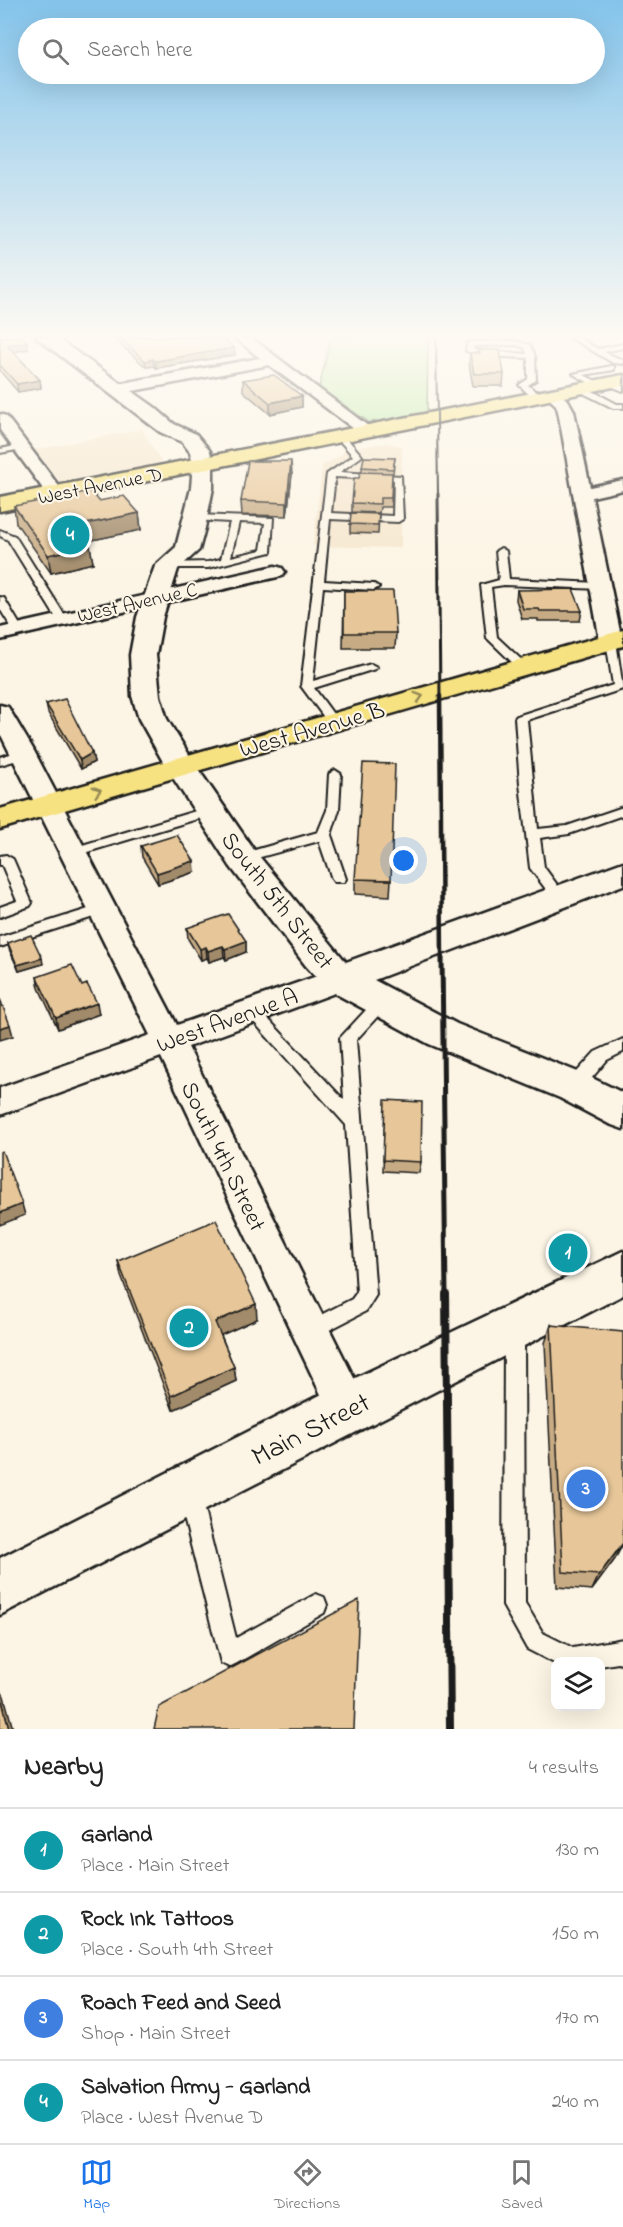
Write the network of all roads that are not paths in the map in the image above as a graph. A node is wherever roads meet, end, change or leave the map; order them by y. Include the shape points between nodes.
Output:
1 (154, 418) edge
2 (349, 418) edge
3 (438, 418) edge
4 (567, 418) edge
5 (0, 419) edge
6 (167, 428) junction
7 (368, 432) junction
8 (341, 437) junction
9 (20, 447) junction
10 (0, 451) edge
11 (203, 464) junction
12 (331, 474) junction
13 (179, 479) junction
14 (623, 485) edge
15 (56, 493) junction
16 (581, 494) junction
17 (0, 504) edge
18 (326, 516) junction
19 (196, 518) junction
20 (235, 519) junction
21 (172, 528) dead end
22 (0, 533) edge
23 (501, 551) dead end
24 (225, 561) junction
25 (167, 566) junction
26 (275, 572) dead end
27 (504, 582) junction
28 (318, 584) junction
29 (600, 586) junction
30 (374, 587) dead end
31 (156, 597) junction
32 (0, 600) edge
33 (62, 619) junction
34 (9, 632) edge
35 (617, 639) edge
36 (371, 667) dead end
37 (523, 667) junction
38 (307, 686) junction
39 (1, 716) edge
40 (333, 722) junction
41 (12, 758) edge
42 (181, 767) junction
43 (335, 774) dead end
44 (49, 805) junction
45 (209, 811) junction
46 (623, 811) edge
47 (0, 819) edge
48 (533, 834) junction
49 (324, 835) junction
50 (74, 852) junction
51 (242, 858) junction
52 (0, 861) edge
53 (623, 873) edge
54 (339, 879) dead end
55 (559, 897) junction
56 (101, 910) junction
57 (0, 912) edge
58 (0, 942) edge
59 (340, 979) junction
60 (382, 1002) junction
61 (252, 1011) junction
62 (169, 1041) junction
63 (623, 1045) edge
64 (574, 1087) junction
65 (0, 1102) edge
66 (623, 1112) edge
67 (355, 1123) junction
68 (623, 1272) edge
69 (514, 1325) junction
70 (310, 1331) junction
71 (348, 1408) junction
72 (188, 1490) junction
73 (0, 1587) edge
74 (316, 1605) dead end
75 (623, 1653) edge

1 - 6 street
2 - 7 street
3 - 7 main road, West Avenue D
4 - 16 street
5 - 9 street
6 - 11 street via 189,438 200,451
6 - 13 street
7 - 8 main road, West Avenue D
8 - 11 main road, West Avenue D
8 - 12 lane via 358,456
9 - 10 lane
9 - 15 street
11 - 13 main road, West Avenue D
11 - 19 street, South 5th Street
12 - 18 lane
12 - 18 lane via 398,478 398,519
13 - 15 main road, West Avenue D
14 - 16 street
15 - 17 main road, West Avenue D
16 - 29 street
18 - 28 lane
19 - 20 lane
19 - 25 street, South 5th Street via 187,550
20 - 24 lane
20 - 24 lane via 270,520 266,552
21 - 25 street, South 5th Street via 163,551
22 - 33 lane via 12,538
23 - 27 lane
24 - 25 lane
25 - 31 street, South 5th Street
26 - 31 street, West Avenue C
27 - 29 lane
27 - 37 lane via 486,585 492,638
28 - 30 lane
28 - 38 lane
29 - 35 street
31 - 33 street, West Avenue C
31 - 42 street, South 5th Street via 143,655 146,696 153,719
32 - 34 lane
33 - 34 street, West Avenue C
35 - 37 main road, West Avenue B
35 - 48 lane via 619,687 521,717
36 - 38 lane
40 -> 37 main road, West Avenue B
38 - 40 lane
39 - 41 street, South 4th Street
40 - 42 main road, West Avenue B
41 - 44 street, South 4th Street
44 -> 42 main road, West Avenue B
42 - 45 street, South 5th Street
43 - 49 lane via 333,810
44 - 47 main road, West Avenue B
44 - 50 street, South 4th Street
45 - 50 lane
45 - 51 street, South 5th Street
46 - 48 lane via 569,830
48 - 55 lane via 537,868
49 - 51 lane
49 - 54 lane
50 - 56 street, South 4th Street
51 - 59 street, South 5th Street via 315,953
52 - 57 lane via 6,859 25,903
53 - 55 street, West Avenue A
55 - 59 street, West Avenue A
56 - 58 lane
56 - 62 street, South 4th Street
59 - 60 street, South 5th Street
59 - 61 street, West Avenue A
60 - 64 street, South 5th Street via 443,1034
60 - 67 lane via 348,1038
61 - 62 street, West Avenue A
61 - 67 lane
62 - 65 street, West Avenue A
62 - 70 street, South 4th Street
63 - 64 lane via 601,1056
64 - 66 street, South 5th Street
67 - 70 lane via 367,1295 359,1305
68 - 69 street, Main Street
69 - 71 street, Main Street
69 - 75 lane via 514,1606 535,1641 572,1660 622,1650
70 - 71 street, South 4th Street
71 - 72 street, Main Street
72 - 73 street, Main Street
72 - 74 lane via 229,1655

